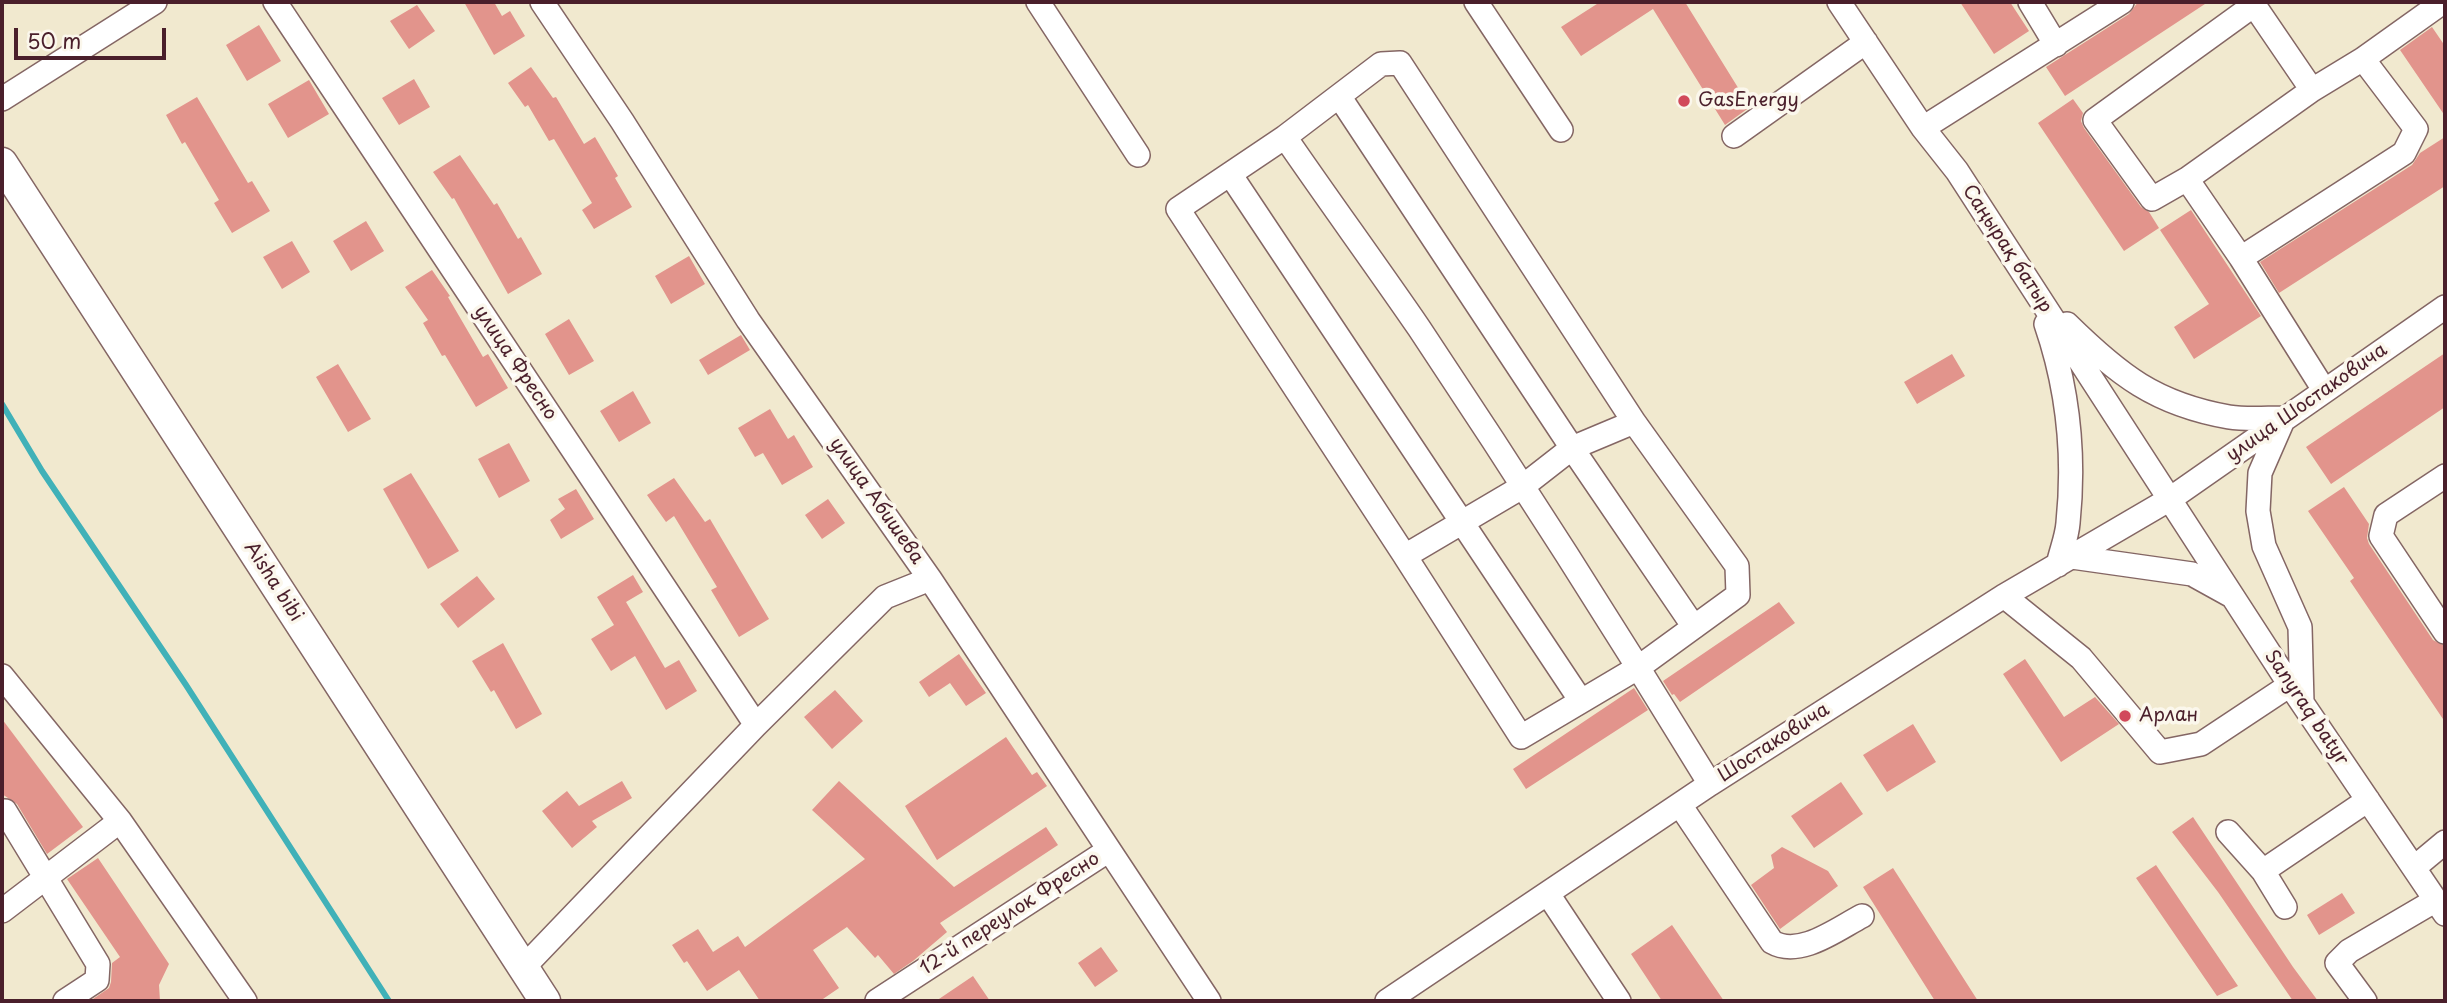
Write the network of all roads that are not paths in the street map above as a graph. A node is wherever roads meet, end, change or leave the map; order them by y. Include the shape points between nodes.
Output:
1 (155, 2) edge
2 (275, 2) edge
3 (542, 2) edge
4 (1038, 2) edge
5 (1476, 2) edge
6 (1839, 2) edge
7 (2030, 2) edge
8 (2123, 2) edge
9 (2443, 2) edge
10 (2254, 4) edge
11 (1866, 42) junction
12 (2056, 46) junction
13 (2363, 59) junction
14 (2312, 90) junction
15 (1339, 96) junction
16 (2, 99) edge
17 (1923, 128) junction
18 (1561, 130) dead end
19 (1734, 136) dead end
20 (1284, 137) junction
21 (1138, 155) dead end
22 (2, 163) edge
23 (1230, 174) junction
24 (2186, 179) junction
25 (2241, 258) junction
26 (2036, 293) junction
27 (2445, 307) edge
28 (2324, 390) junction
29 (2284, 418) junction
30 (1634, 422) junction
31 (1572, 448) junction
32 (2445, 476) edge
33 (1522, 487) junction
34 (2169, 499) junction
35 (1463, 522) junction
36 (1405, 556) junction
37 (2065, 561) junction
38 (930, 579) junction
39 (2004, 596) junction
40 (2232, 596) junction
41 (1694, 627) junction
42 (2445, 632) edge
43 (1639, 667) junction
44 (2, 676) edge
45 (2296, 694) junction
46 (1581, 701) junction
47 (756, 725) junction
48 (1710, 784) junction
49 (2368, 800) junction
50 (1680, 805) junction
51 (3, 810) edge
52 (120, 821) junction
53 (2228, 832) dead end
54 (2445, 842) edge
55 (1109, 850) junction
56 (2414, 867) junction
57 (2263, 871) junction
58 (46, 876) junction
59 (1548, 894) junction
60 (2285, 906) dead end
61 (2440, 907) edge
62 (2, 911) edge
63 (1862, 916) dead end
64 (523, 968) junction
65 (65, 1001) edge
66 (245, 1001) edge
67 (545, 1001) edge
68 (877, 1001) edge
69 (1209, 1001) edge
70 (1387, 1001) edge
71 (1619, 1001) edge
72 (2365, 1001) edge

1 - 16 street
2 - 47 street, улица Фресно
3 - 38 street, улица Абишева via 748,320
4 - 21 street
5 - 18 street
6 - 11 street, Саңырақ батыр
7 - 12 street
8 - 12 street
9 - 13 street
10 - 14 street
10 - 24 street via 2095,120 2152,199
11 - 17 street, Саңырақ батыр
11 - 19 street
12 - 17 street
13 - 14 street
13 - 25 street via 2416,129 2404,153
14 - 24 street
15 - 20 street
15 - 30 street via 1381,64 1400,63
15 - 31 street
17 - 26 street, Саңырақ батыр
20 - 23 street
20 - 33 street
22 - 64 main road, Aisha bibi
23 - 35 street
23 - 36 street via 1178,209
24 - 25 street
25 - 28 street
26 - 29 street via 2112,366 2144,389 2171,402 2231,418
26 - 34 street, Саңырақ батыр
26 - 37 street via 2057,355 2068,410 2071,479
27 - 28 street, улица Шостаковича
28 - 29 street, улица Шостаковича
29 - 34 street, улица Шостаковича
29 - 45 street via 2260,473 2258,512 2264,546 2300,627
30 - 31 street
30 - 41 street via 1737,566 1738,595
31 - 33 street
31 - 41 street
32 - 42 street via 2386,515 2381,536
33 - 35 street
33 - 43 street
34 - 37 street, Шостаковича
34 - 40 street, Sanyraq batyr
35 - 36 street
35 - 46 street
36 - 46 street via 1521,737
37 - 39 street, Шостаковича
37 - 40 street via 2192,574
38 - 47 street via 885,597
38 - 55 street, улица Абишева
39 - 45 street via 2081,658 2160,752 2201,744
39 - 48 street, Шостаковича
40 - 45 street, Sanyraq batyr
41 - 43 street
43 - 46 street
43 - 48 street
44 - 52 street
45 - 49 street, Sanyraq batyr
47 - 64 street
48 - 50 street, Шостаковича
49 - 56 street, Sanyraq batyr
49 - 57 street
50 - 59 street, Шостаковича
50 - 63 street via 1772,942 1801,947
51 - 58 street
52 - 58 street
52 - 66 street
53 - 57 street
54 - 56 street
55 - 68 street, 12-й переулок Фресно
55 - 69 street, улица Абишева
56 - 61 street, Sanyraq batyr
57 - 60 street
58 - 62 street
58 - 65 street via 98,964 97,980
59 - 70 street, Шостаковича
59 - 71 street
61 - 72 street via 2349,951 2337,962
64 - 67 main road, Aisha bibi

